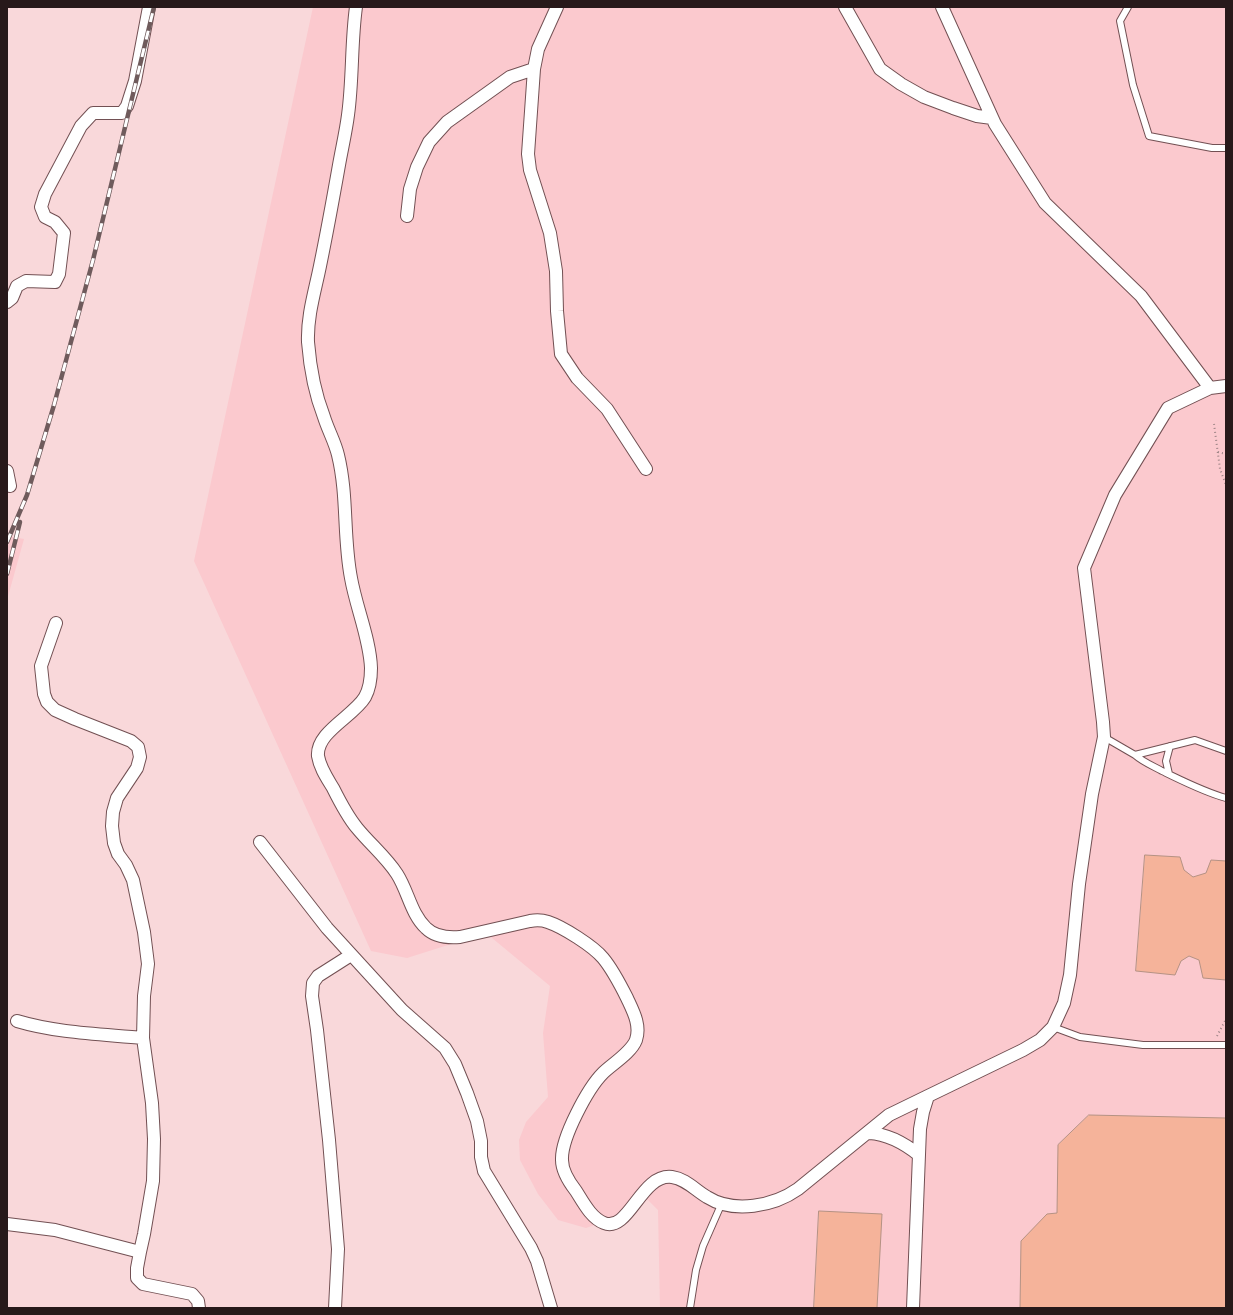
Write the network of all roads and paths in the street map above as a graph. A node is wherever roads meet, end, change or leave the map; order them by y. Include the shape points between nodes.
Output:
1 (149, 7) edge
2 (356, 7) edge
3 (557, 7) edge
4 (845, 7) edge
5 (942, 7) edge
6 (1128, 7) edge
7 (534, 69) junction
8 (992, 118) junction
9 (1226, 148) edge
10 (407, 216) dead end
11 (7, 302) edge
12 (1226, 386) edge
13 (1210, 388) junction
14 (1214, 424) dead end
15 (1218, 452) junction
16 (1226, 454) edge
17 (646, 469) dead end
18 (7, 471) edge
19 (1226, 485) edge
20 (10, 486) dead end
21 (56, 622) dead end
22 (1104, 737) junction
23 (1170, 746) junction
24 (1226, 751) edge
25 (1136, 755) junction
26 (1169, 774) junction
27 (1226, 798) edge
28 (260, 842) dead end
29 (351, 955) junction
30 (1226, 1019) edge
31 (17, 1021) dead end
32 (1053, 1027) junction
33 (143, 1038) junction
34 (1213, 1044) junction
35 (1226, 1045) edge
36 (928, 1096) junction
37 (869, 1133) junction
38 (919, 1155) junction
39 (721, 1205) junction
40 (7, 1224) edge
41 (140, 1252) junction
42 (199, 1308) edge
43 (335, 1308) edge
44 (550, 1308) edge
45 (690, 1308) edge
46 (913, 1308) edge

1 - 11 street via 127,106 122,113 93,113 81,126 45,194 41,207 45,217 55,222 64,233 59,274 55,282 26,281 17,286 12,298
2 - 39 street via 348,114 309,321 308,341 318,396 336,447 342,476 348,560 370,654 371,677 366,696 360,704 321,741 318,749 320,765 349,817 399,877 415,911 430,931 448,938 530,921 548,922 592,948 615,974 637,1022 636,1040 632,1047 603,1073 586,1096 566,1138 562,1160 569,1181 592,1214 606,1224 614,1223 624,1218 656,1180 670,1177 680,1179
3 - 7 street via 538,49
4 - 8 street via 880,69 924,97 957,110
5 - 8 street
6 - 9 lane via 1120,21 1133,85 1149,136 1212,148
7 - 10 street via 510,77 447,122 429,142 410,189
7 - 17 street via 528,154 530,170 550,233 556,271 561,354 577,378 607,409
8 - 13 street via 1045,203 1141,296
12 - 13 street
13 - 22 street via 1168,408 1115,495 1084,568
14 - 15 path
15 - 16 path
15 - 19 path via 1220,469
18 - 20 street
21 - 33 street via 41,666 47,702 55,710 131,741 138,747 140,757 137,768 117,798 112,826 118,854 133,880 144,932 148,964
22 - 25 lane
22 - 32 street via 1083,852 1070,975 1064,1003
23 - 24 lane via 1195,740
23 - 25 lane
23 - 26 lane via 1166,761
25 - 26 lane
26 - 27 lane
28 - 29 street via 305,902
29 - 43 street via 318,976 313,983 312,996 318,1030 338,1249
29 - 44 street via 402,1010 444,1048 455,1064 477,1121 484,1171 531,1248
30 - 34 path
31 - 33 street via 66,1030
32 - 34 lane via 1080,1037 1143,1045
32 - 36 street via 1040,1040 1023,1050
33 - 41 street via 154,1138 153,1181
34 - 35 lane
36 - 37 street via 890,1115
36 - 38 street via 920,1129
37 - 38 street via 888,1137
37 - 39 street via 789,1195 765,1204
38 - 46 street
39 - 45 lane via 703,1246
40 - 41 street via 56,1230
41 - 42 street via 137,1278 143,1284 192,1294 198,1301

